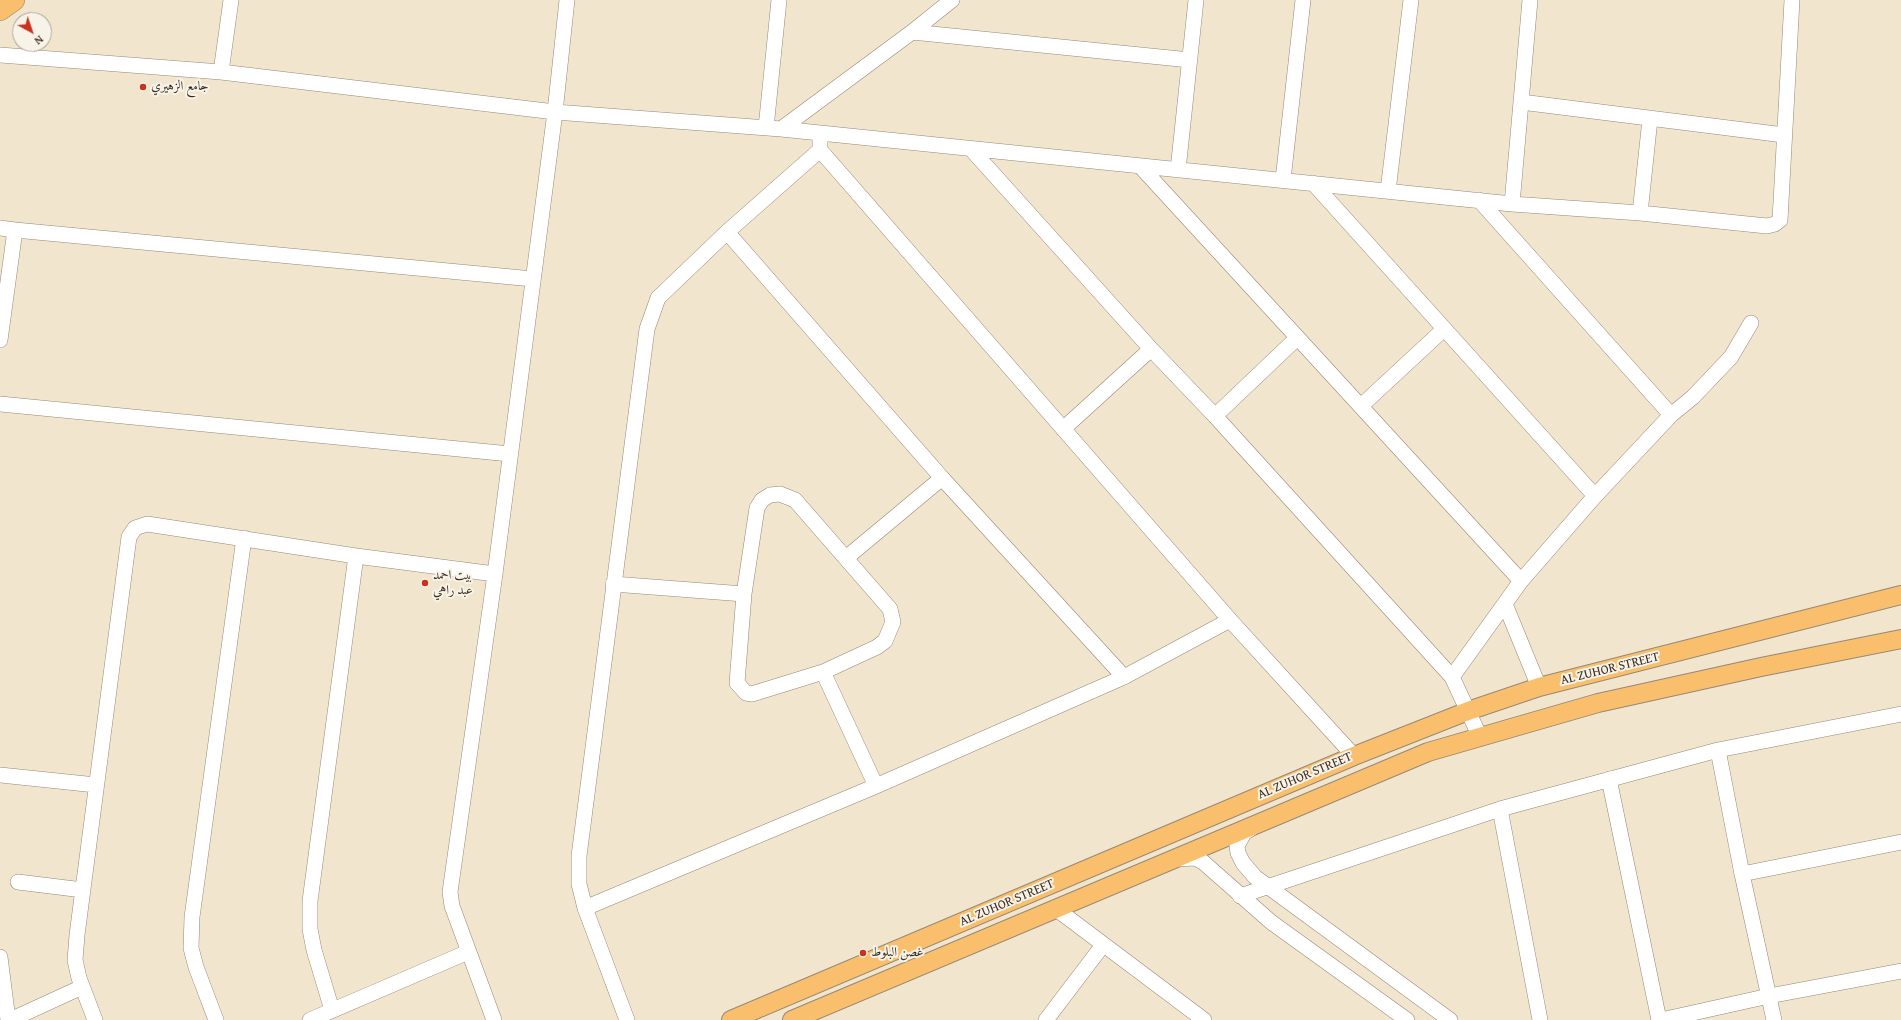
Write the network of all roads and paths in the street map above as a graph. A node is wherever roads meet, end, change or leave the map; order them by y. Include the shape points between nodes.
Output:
1 (14, 0) edge
2 (231, 0) edge
3 (567, 0) edge
4 (779, 0) edge
5 (952, 0) edge
6 (1196, 0) edge
7 (1303, 0) edge
8 (1411, 0) edge
9 (1530, 0) edge
10 (1792, 0) edge
11 (0, 10) edge
12 (912, 32) junction
13 (0, 55) edge
14 (1190, 60) junction
15 (221, 72) junction
16 (1521, 102) junction
17 (554, 112) junction
18 (1650, 119) junction
19 (774, 128) junction
20 (820, 134) junction
21 (1784, 135) junction
22 (970, 148) junction
23 (820, 150) junction
24 (1140, 166) junction
25 (1178, 170) junction
26 (1283, 180) junction
27 (1313, 183) junction
28 (1388, 191) junction
29 (1479, 200) junction
30 (1512, 204) junction
31 (1640, 214) junction
32 (0, 228) edge
33 (15, 230) junction
34 (727, 232) junction
35 (533, 279) junction
36 (1750, 323) dead end
37 (1444, 329) junction
38 (1297, 338) junction
39 (0, 340) edge
40 (1151, 349) junction
41 (0, 404) edge
42 (1361, 406) junction
43 (1215, 416) junction
44 (1671, 416) junction
45 (1063, 428) junction
46 (510, 454) junction
47 (942, 478) junction
48 (1595, 496) junction
49 (244, 538) junction
50 (356, 556) junction
51 (846, 558) junction
52 (495, 574) junction
53 (1521, 581) junction
54 (613, 584) junction
55 (744, 594) junction
56 (1901, 596) edge
57 (1505, 604) junction
58 (1230, 620) junction
59 (1901, 639) edge
60 (823, 672) junction
61 (1124, 677) junction
62 (1452, 677) junction
63 (1539, 687) junction
64 (1468, 710) junction
65 (1901, 714) edge
66 (1480, 737) junction
67 (1718, 750) junction
68 (1354, 756) junction
69 (0, 775) edge
70 (1609, 779) junction
71 (96, 786) junction
72 (876, 786) junction
73 (1500, 809) junction
74 (1258, 823) junction
75 (1901, 842) edge
76 (1168, 862) junction
77 (1742, 874) junction
78 (18, 882) dead end
79 (1269, 886) junction
80 (83, 890) junction
81 (1240, 896) junction
82 (584, 908) junction
83 (1055, 908) junction
84 (1103, 945) junction
85 (468, 952) junction
86 (0, 957) edge
87 (1901, 971) edge
88 (82, 987) junction
89 (1769, 996) junction
90 (332, 1010) junction
91 (1194, 1017) edge
92 (798, 1019) edge
93 (9, 1020) edge
94 (95, 1020) edge
95 (216, 1020) edge
96 (310, 1020) edge
97 (494, 1020) edge
98 (626, 1020) edge
99 (731, 1020) edge
100 (1046, 1020) edge
101 (1407, 1020) edge
102 (1450, 1020) edge
103 (1540, 1020) edge
104 (1660, 1020) edge
105 (1774, 1020) edge

1 - 11 highway
2 - 15 street
3 - 17 street
4 - 19 street
5 - 12 street
6 - 14 street
7 - 26 street
8 - 28 street
9 - 16 street
10 - 21 street
12 - 14 street
12 - 19 street
13 - 15 street
14 - 25 street
15 - 17 street
16 - 18 street
16 - 30 street
17 - 19 street
17 - 35 street
18 - 21 street
18 - 31 street
19 - 20 street
20 - 22 street
20 - 23 street
21 - 31 street via 1780,220 1775,224 1767,226
22 - 24 street
22 - 40 street
23 - 34 street
23 - 45 street
24 - 25 street
24 - 38 street
25 - 26 street
26 - 27 street
27 - 28 street
27 - 37 street
28 - 29 street
29 - 30 street
29 - 44 street
30 - 31 street
32 - 33 street
33 - 35 street
33 - 39 street
34 - 47 street
34 - 54 street via 658,298 646,329
35 - 46 street
36 - 44 street via 1731,357
37 - 42 street
37 - 48 street
38 - 42 street
38 - 43 street
40 - 43 street
40 - 45 street
41 - 46 street
42 - 53 street
43 - 62 street
44 - 48 street
45 - 58 street
46 - 52 street
47 - 51 street
47 - 61 street
48 - 53 street
49 - 50 street
49 - 71 street via 147,524 135,528 129,537
49 - 95 street via 192,917 191,948
50 - 52 street
50 - 90 street via 310,901 310,929 314,950
51 - 55 street via 795,500 780,494 770,495 762,500 757,508
51 - 60 street via 890,609 893,622 885,641 877,647
52 - 85 street via 450,892 452,906
53 - 57 street
54 - 55 street
54 - 82 street via 579,856 579,884
55 - 60 street via 737,672 737,683 741,689 746,693 758,694
56 - 63 main road, AL ZUHOR STREET
57 - 62 street
57 - 63 street
58 - 61 street
58 - 68 street
59 - 66 main road, AL ZUHOR STREET via 1598,703
60 - 72 street
61 - 72 street
62 - 64 street
63 - 64 main road, AL ZUHOR STREET
64 - 66 street
64 - 68 main road, AL ZUHOR STREET
65 - 67 street
66 - 74 main road, AL ZUHOR STREET via 1428,752
67 - 70 street
67 - 77 street
68 - 99 main road, AL ZUHOR STREET
69 - 71 street
70 - 73 street
70 - 104 street
71 - 80 street
72 - 82 street
73 - 79 street
73 - 103 street
74 - 76 main road, AL ZUHOR STREET
74 - 79 street via 1244,833 1236,846 1243,863 1255,877
75 - 77 street
76 - 81 street via 1195,858 1203,862
76 - 83 main road, AL ZUHOR STREET
77 - 89 street
78 - 80 street
79 - 81 street
79 - 102 street
80 - 88 street via 76,960
81 - 101 street via 1271,922
82 - 98 street
83 - 84 street
83 - 92 main road, AL ZUHOR STREET
84 - 91 street
84 - 100 street
85 - 90 street
85 - 97 street
86 - 93 street
87 - 89 street
88 - 93 street
88 - 94 street
89 - 104 street
89 - 105 street
90 - 96 street

